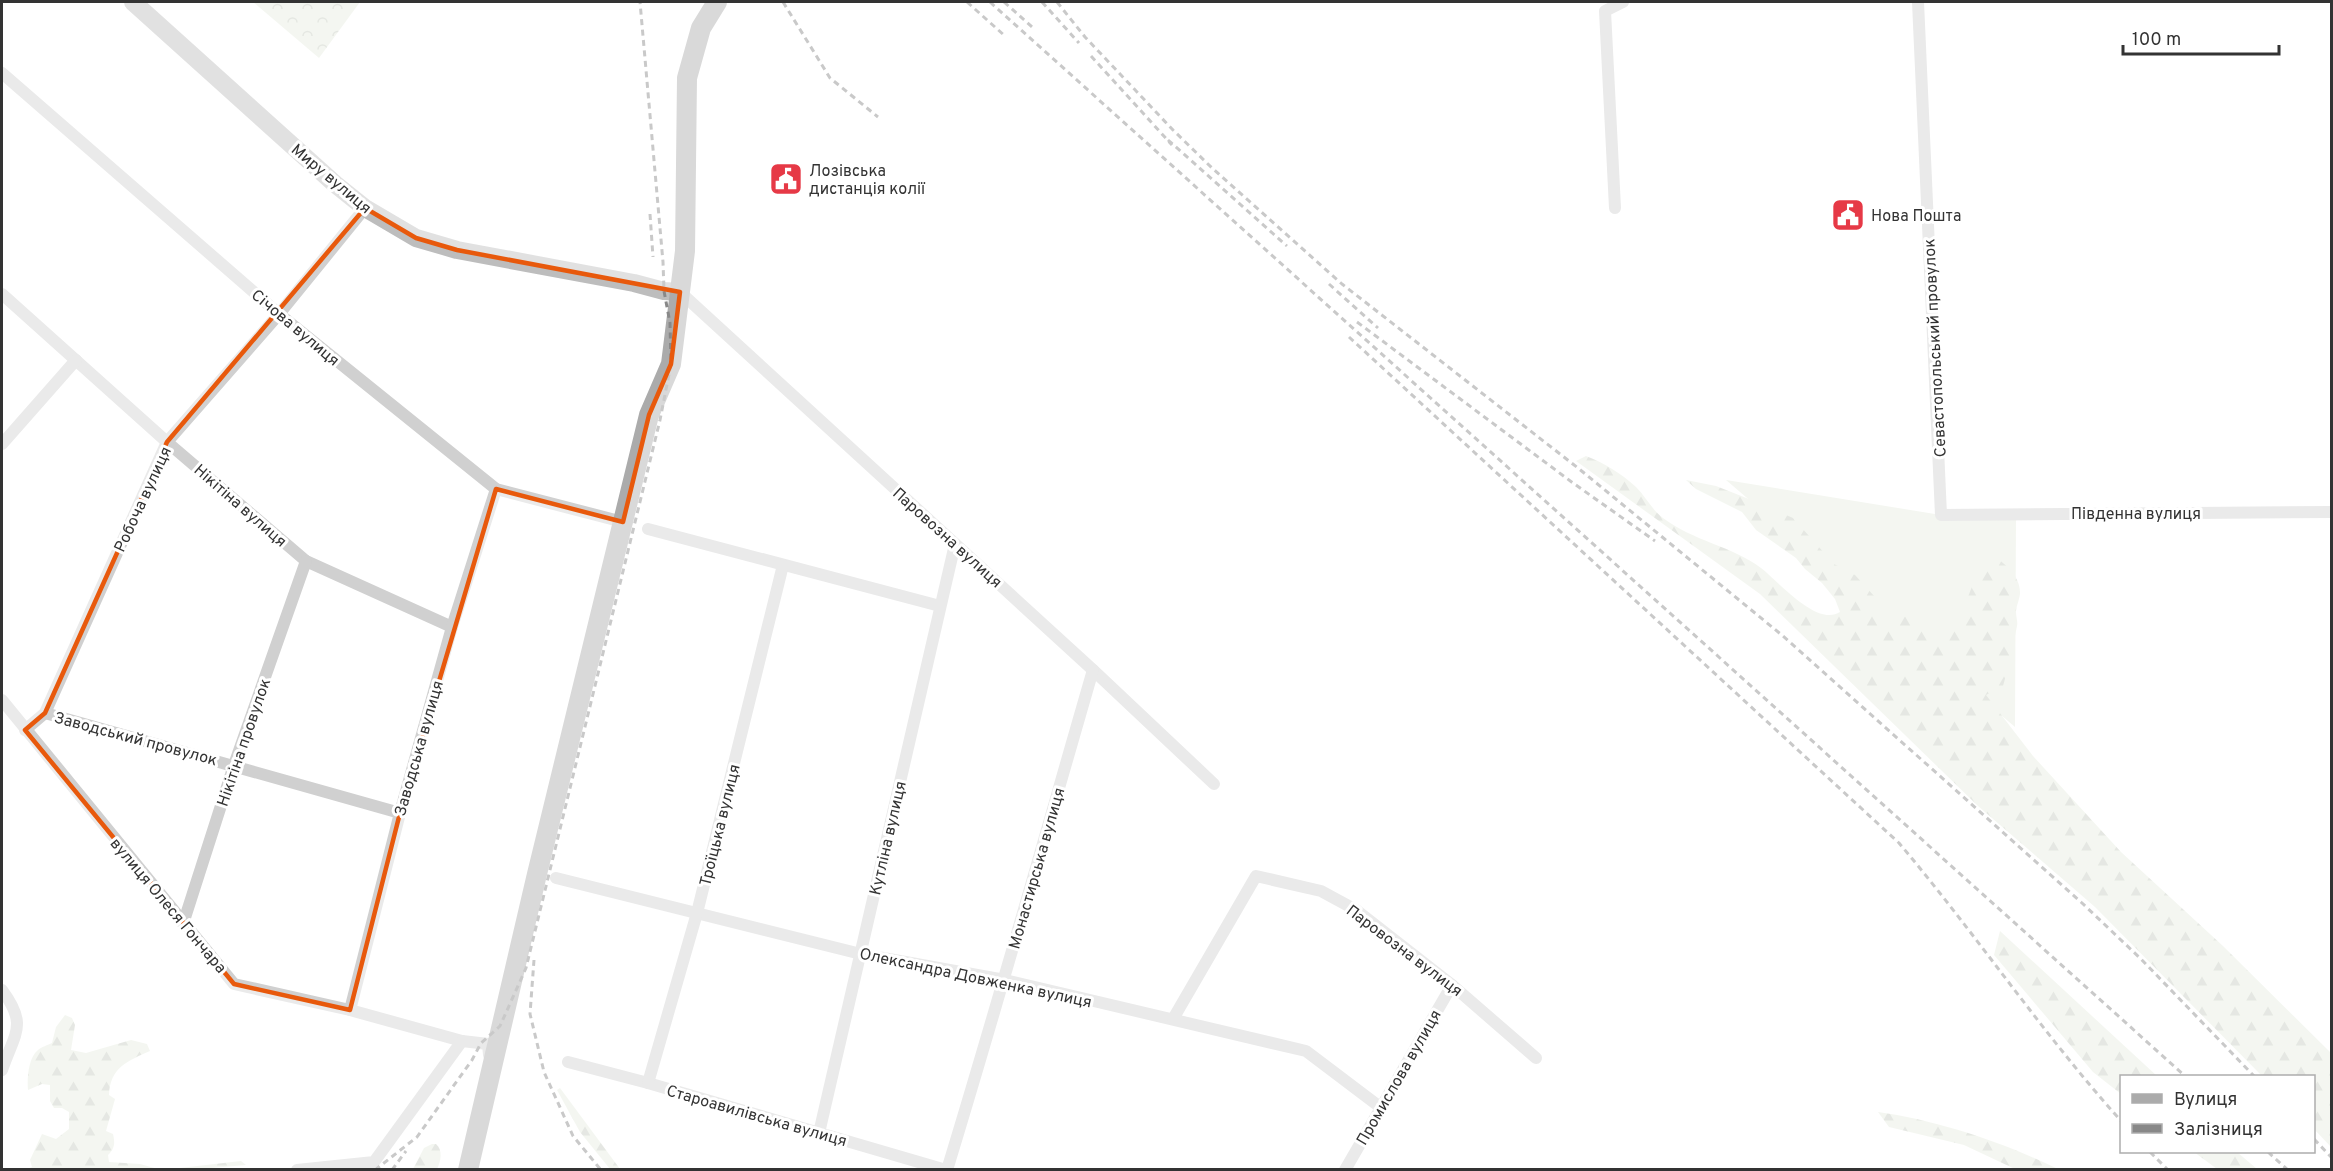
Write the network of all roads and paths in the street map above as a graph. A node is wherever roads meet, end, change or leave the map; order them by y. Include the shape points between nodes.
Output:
1 (133, 2) edge
2 (717, 2) edge
3 (1623, 2) edge
4 (1918, 2) edge
5 (2, 73) edge
6 (365, 208) junction
7 (1616, 208) dead end
8 (680, 292) junction
9 (2, 294) edge
10 (279, 314) junction
11 (76, 360) junction
12 (167, 442) junction
13 (2, 444) edge
14 (496, 489) junction
15 (2331, 512) edge
16 (1941, 515) joint
17 (623, 522) junction
18 (648, 529) dead end
19 (955, 544) junction
20 (306, 561) junction
21 (783, 565) junction
22 (940, 606) junction
23 (452, 627) junction
24 (1093, 670) junction
25 (2, 700) edge
26 (45, 713) junction
27 (25, 730) junction
28 (234, 765) junction
29 (1214, 784) dead end
30 (400, 813) junction
31 (556, 878) dead end
32 (697, 913) junction
33 (183, 924) junction
34 (861, 954) junction
35 (1005, 980) junction
36 (1452, 985) junction
37 (2, 990) edge
38 (350, 1010) junction
39 (1173, 1019) junction
40 (462, 1041) junction
41 (489, 1055) dead end
42 (1536, 1058) dead end
43 (568, 1062) dead end
44 (2, 1070) edge
45 (648, 1083) junction
46 (1380, 1107) junction
47 (819, 1133) junction
48 (297, 1170) edge
49 (468, 1170) edge
50 (946, 1170) edge
51 (1345, 1170) edge

1 - 6 main road, Миру вулиця
2 - 8 main road via 701,28 687,78 685,251
3 - 7 street via 1605,11
4 - 16 street, Севастопольський провулок
5 - 10 street, Січова вулиця
6 - 8 main road, Миру вулиця via 416,238 457,250
6 - 10 street, Робоча вулиця
8 - 17 main road via 670,364 649,415
8 - 19 street, Паровозна вулиця
9 - 11 street, Нікітіна вулиця
10 - 12 street, Робоча вулиця
10 - 14 street, Січова вулиця
11 - 12 street, Нікітіна вулиця
11 - 13 street
12 - 20 street, Нікітіна вулиця
12 - 26 street, Робоча вулиця
14 - 17 street, Січова вулиця
14 - 23 street, Заводська вулиця
15 - 16 street, Південна вулиця
17 - 49 main road
18 - 21 street
19 - 22 street, Кутліна вулиця
19 - 24 street, Паровозна вулиця
20 - 23 street, Нікітіна вулиця
20 - 28 street, Нікітіна провулок
21 - 22 street
21 - 32 street, Троїцька вулиця
22 - 34 street, Кутліна вулиця
23 - 30 street, Заводська вулиця
24 - 29 street, Паровозна вулиця
24 - 35 street, Монастирська вулиця
25 - 27 street, вулиця Олеся Гончара
26 - 27 street, Робоча вулиця
26 - 28 street, Заводський провулок
27 - 33 street, вулиця Олеся Гончара
28 - 30 street, Заводський провулок
28 - 33 street, Нікітіна провулок
30 - 38 street, Заводська вулиця
31 - 32 street, Олександра Довженка вулиця
32 - 34 street, Олександра Довженка вулиця
32 - 45 street, Троїцька вулиця
33 - 38 street, вулиця Олеся Гончара via 234,984
34 - 35 street, Олександра Довженка вулиця
34 - 47 street, Кутліна вулиця
35 - 39 street, Олександра Довженка вулиця
35 - 50 street, Монастирська вулиця
36 - 39 street, Паровозна вулиця via 1356,910 1321,891 1256,876
36 - 42 street, Паровозна вулиця
36 - 46 street, Промислова вулиця
37 - 44 street via 17,1012 18,1025
38 - 40 street, вулиця Олеся Гончара
39 - 46 street, Олександра Довженка вулиця via 1306,1051
40 - 41 street, вулиця Олеся Гончара via 488,1044
40 - 48 street via 374,1162
43 - 45 street, Староавилівська вулиця
45 - 47 street, Староавилівська вулиця
46 - 51 street, Промислова вулиця
47 - 50 street, Староавилівська вулиця

